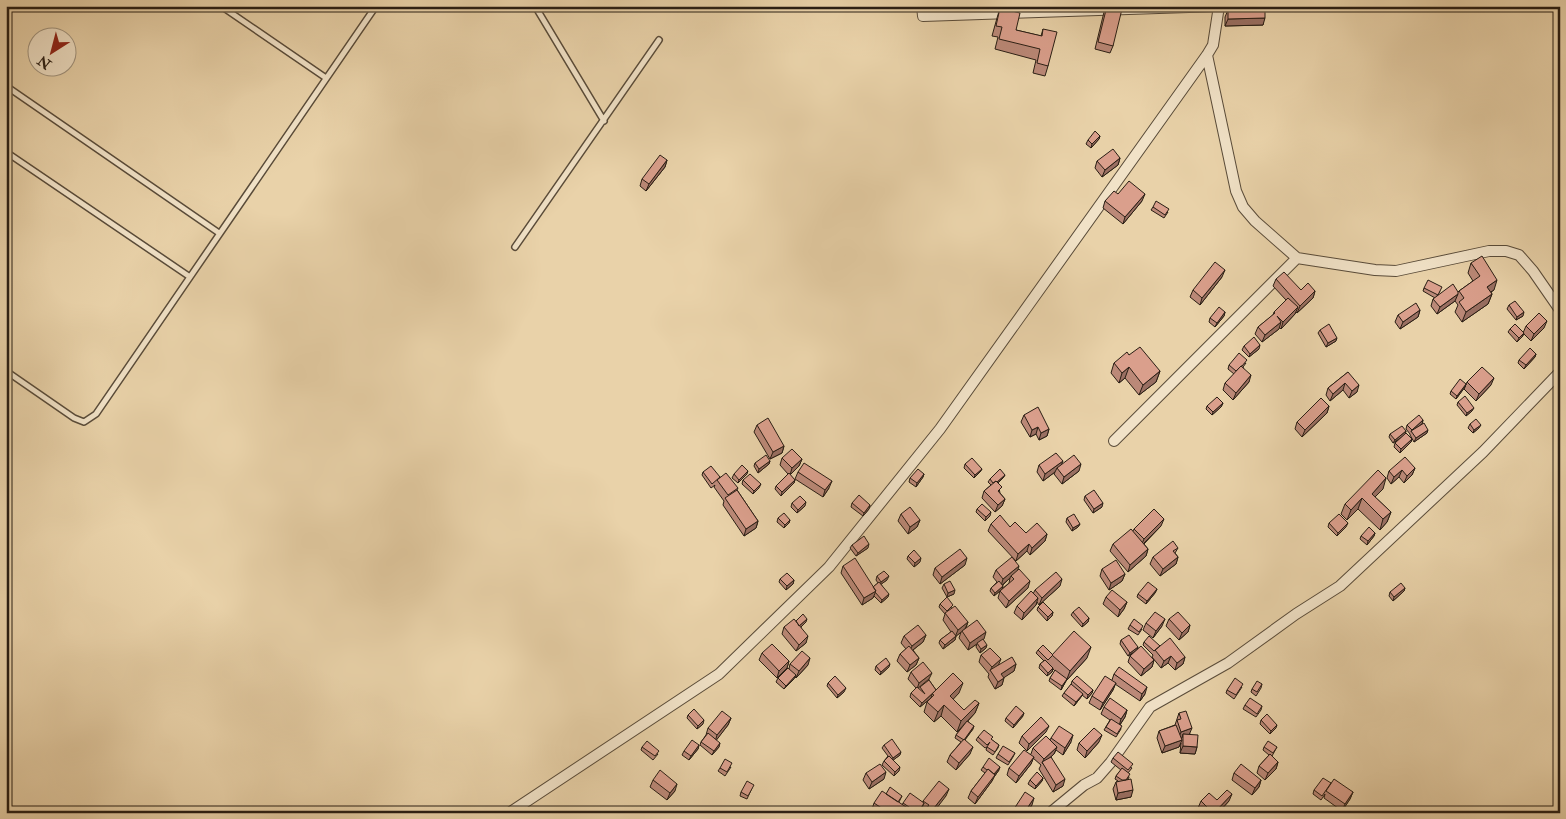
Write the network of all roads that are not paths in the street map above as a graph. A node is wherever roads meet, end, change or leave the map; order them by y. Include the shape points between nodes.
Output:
1 (221, 6) edge
2 (376, 6) edge
3 (535, 6) edge
4 (922, 6) edge
5 (1219, 6) edge
6 (660, 40) dead end
7 (1207, 55) junction
8 (326, 78) junction
9 (6, 86) edge
10 (604, 121) junction
11 (6, 152) edge
12 (219, 233) junction
13 (515, 246) dead end
14 (1297, 258) junction
15 (190, 278) junction
16 (1560, 310) edge
17 (6, 371) edge
18 (1560, 372) edge
19 (1114, 441) dead end
20 (509, 813) edge
21 (1050, 813) edge

1 - 8 lane
2 - 8 lane
3 - 10 lane
4 - 5 street via 923,16
5 - 7 street via 1213,45
6 - 10 lane
7 - 14 street via 1236,191 1243,207
7 - 20 street via 940,429 829,567 718,674
8 - 12 lane
9 - 12 lane
10 - 13 lane
11 - 15 lane
12 - 15 lane
14 - 16 street via 1396,271 1488,251 1506,251 1519,255
14 - 19 street
15 - 17 lane via 96,414 84,422
18 - 21 street via 1483,452 1340,586 1228,663 1150,707 1097,778

